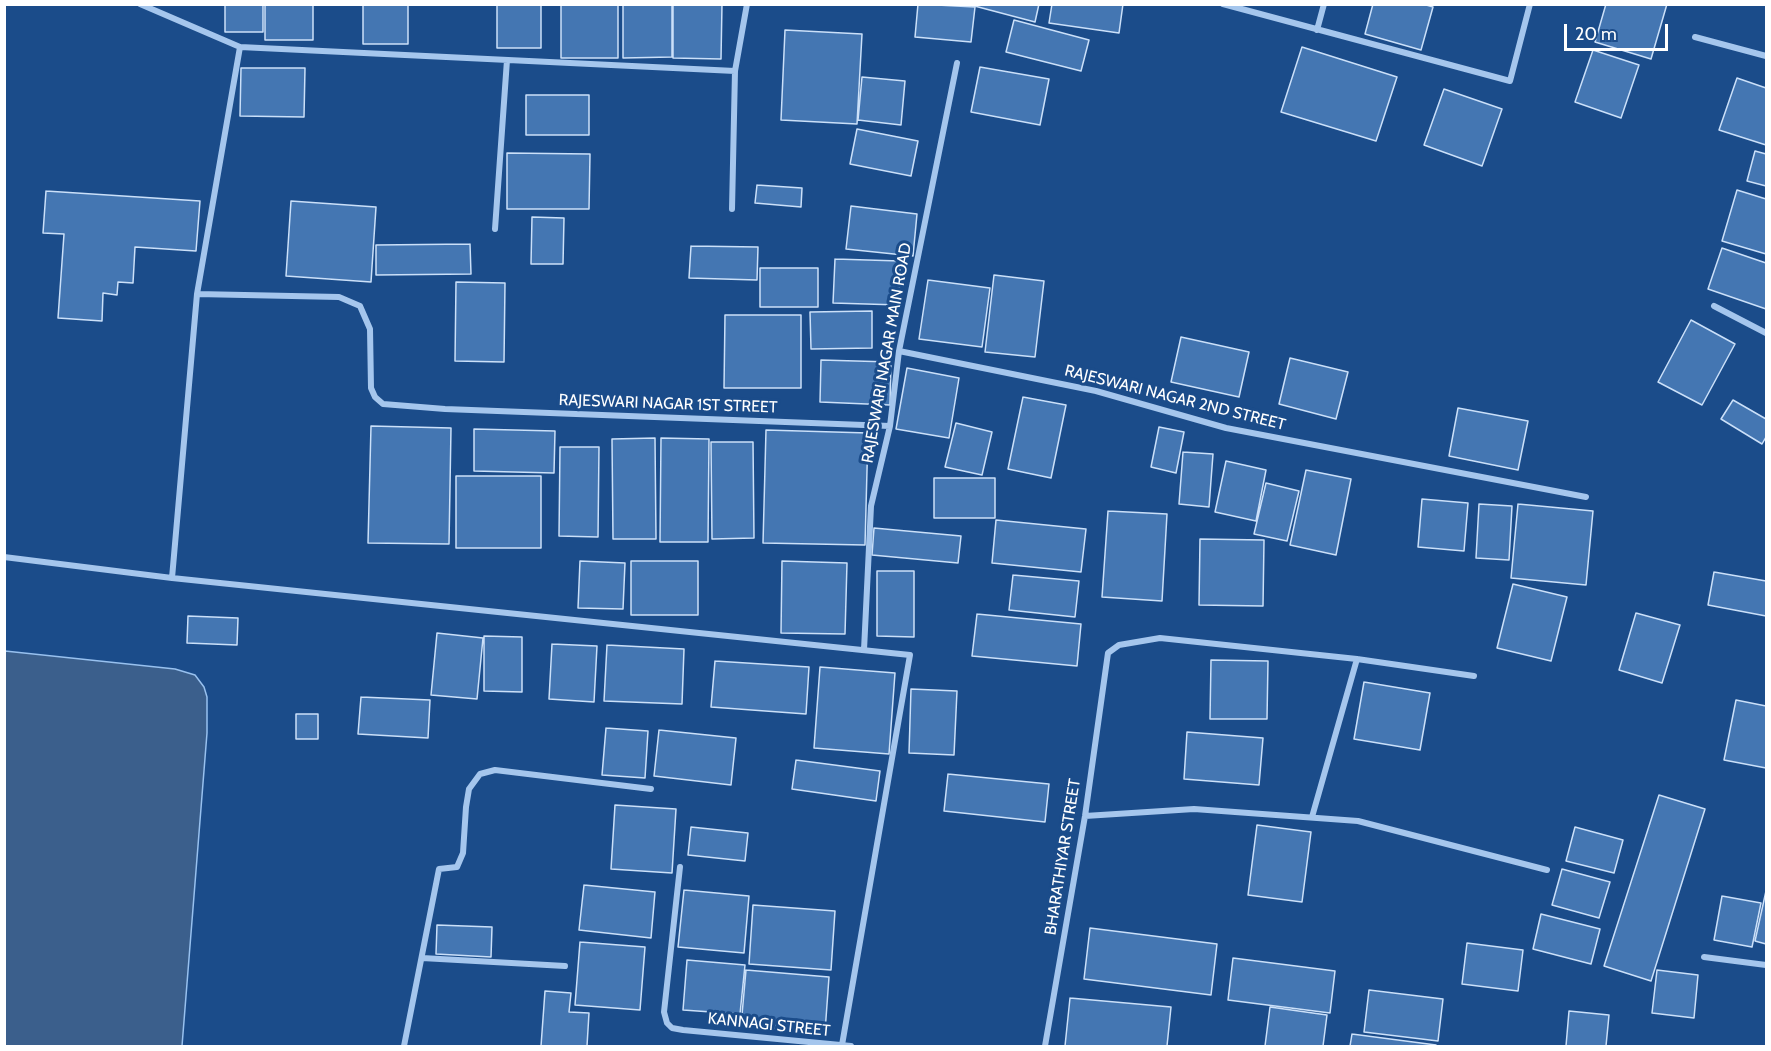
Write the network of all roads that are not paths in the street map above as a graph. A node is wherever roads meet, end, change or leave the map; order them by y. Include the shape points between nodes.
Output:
1 (140, 4) edge
2 (747, 4) edge
3 (1223, 4) edge
4 (1324, 4) edge
5 (1530, 4) edge
6 (1317, 30) junction
7 (1695, 38) dead end
8 (240, 47) junction
9 (1767, 56) edge
10 (507, 60) junction
11 (957, 63) dead end
12 (735, 71) junction
13 (732, 209) dead end
14 (495, 229) dead end
15 (197, 294) junction
16 (1714, 306) dead end
17 (1767, 333) edge
18 (899, 351) junction
19 (890, 426) junction
20 (1586, 497) dead end
21 (4, 557) edge
22 (172, 578) junction
23 (864, 650) junction
24 (1357, 659) junction
25 (1474, 676) dead end
26 (651, 789) dead end
27 (1085, 816) junction
28 (1312, 818) junction
29 (681, 867) dead end
30 (1546, 870) dead end
31 (1704, 957) dead end
32 (422, 958) junction
33 (1767, 965) edge
34 (565, 966) dead end
35 (842, 1046) edge
36 (404, 1047) edge
37 (851, 1047) edge
38 (1045, 1047) edge

1 - 8 street
2 - 12 street
3 - 6 street
4 - 6 street
5 - 6 street via 1510,81
7 - 9 street
8 - 10 street
8 - 15 street
10 - 12 street
10 - 14 street
11 - 18 street, RAJESWARI NAGAR MAIN ROAD
12 - 13 street
15 - 19 street, RAJESWARI NAGAR 1ST STREET via 339,297 360,306 370,329 370,378 375,397 383,404
15 - 22 street
16 - 17 street
18 - 19 street, RAJESWARI NAGAR MAIN ROAD
18 - 20 street, RAJESWARI NAGAR 2ND STREET via 1096,391 1226,428
19 - 23 street, RAJESWARI NAGAR MAIN ROAD via 871,506
21 - 22 street
22 - 23 street
23 - 35 street via 910,655
24 - 25 street
24 - 27 street, BHARATHIYAR STREET via 1160,638 1119,645 1108,653 1104,670
24 - 28 street
26 - 32 street via 495,770 480,774 469,789 463,853 457,867 439,869
27 - 28 street via 1194,809
27 - 38 street, BHARATHIYAR STREET
28 - 30 street via 1358,821
29 - 35 street, KANNAGI STREET via 664,1012 666,1023 672,1028
31 - 33 street
32 - 34 street
32 - 36 street
35 - 37 street, KANNAGI STREET

